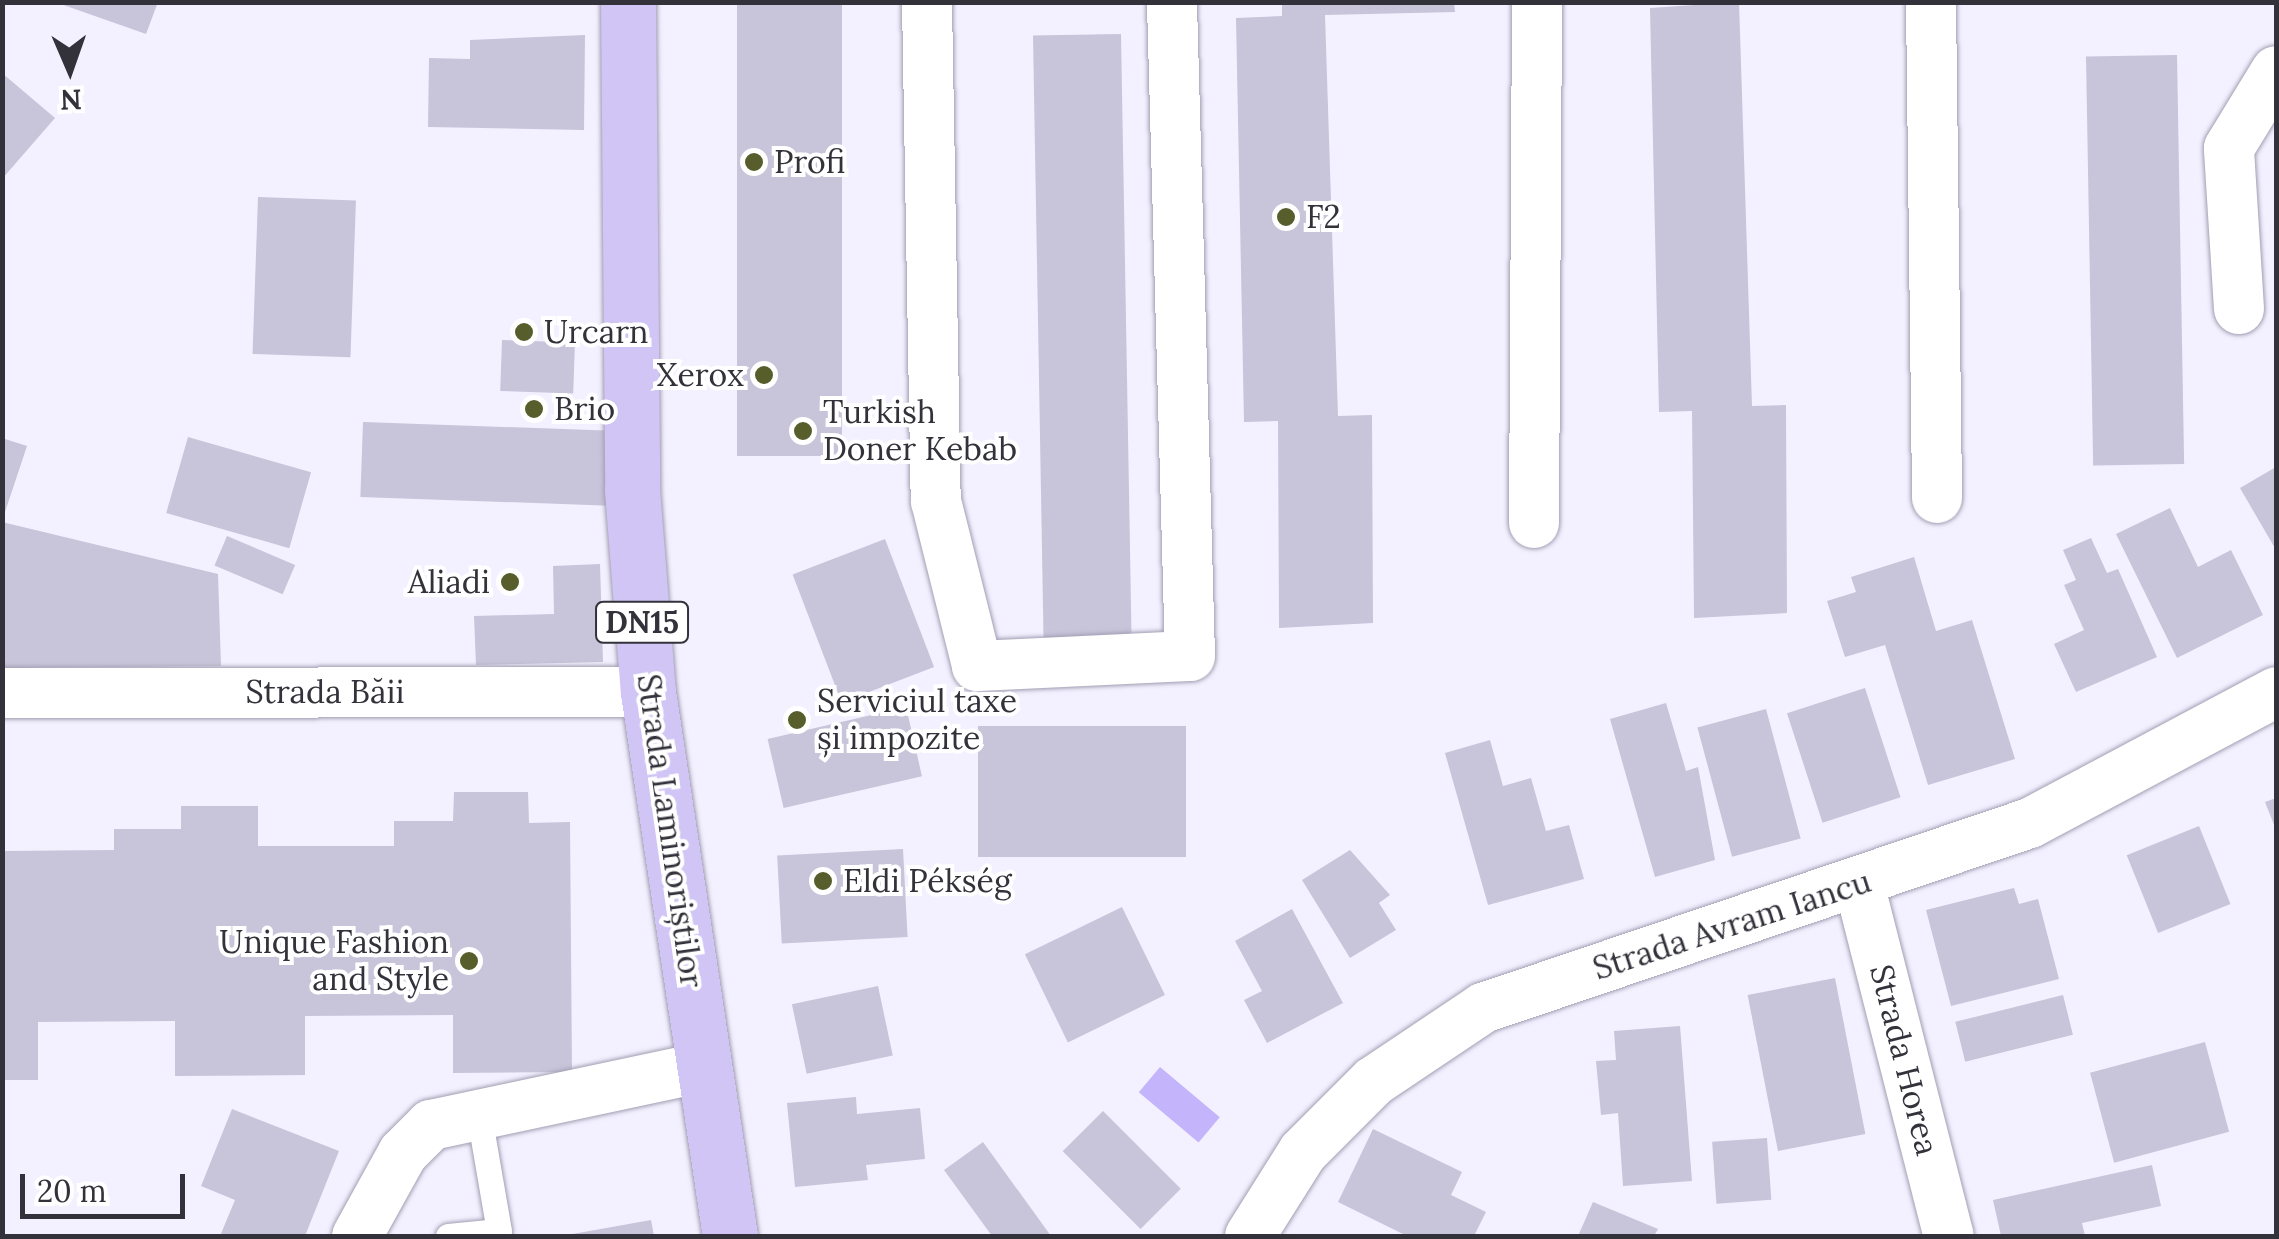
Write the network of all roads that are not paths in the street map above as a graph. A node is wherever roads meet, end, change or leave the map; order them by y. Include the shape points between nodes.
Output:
1 (628, 2) edge
2 (927, 2) edge
3 (1172, 2) edge
4 (1538, 2) edge
5 (1931, 2) edge
6 (2276, 71) edge
7 (2239, 309) dead end
8 (1937, 498) dead end
9 (1534, 523) dead end
10 (648, 692) junction
11 (2276, 692) edge
12 (2, 693) edge
13 (1859, 884) junction
14 (705, 1067) junction
15 (478, 1110) junction
16 (357, 1236) edge
17 (448, 1236) edge
18 (730, 1236) edge
19 (1250, 1236) edge
20 (1948, 1236) edge

1 - 10 main road, Strada Laminoriștilor / DN15 via 632,490
2 - 3 street via 936,501 977,666 1190,656
4 - 9 street
5 - 8 street
6 - 7 street via 2229,148
10 - 12 street, Strada Băii
10 - 14 main road, Strada Laminoriștilor / DN15
11 - 13 street, Strada Avram Iancu via 2030,823
13 - 19 street, Strada Avram Iancu via 1483,1008 1374,1081 1303,1152
13 - 20 street, Strada Horea
14 - 15 street
14 - 18 main road, Strada Laminoriștilor / DN15
15 - 16 street via 431,1126 403,1153
15 - 17 lane via 499,1231

